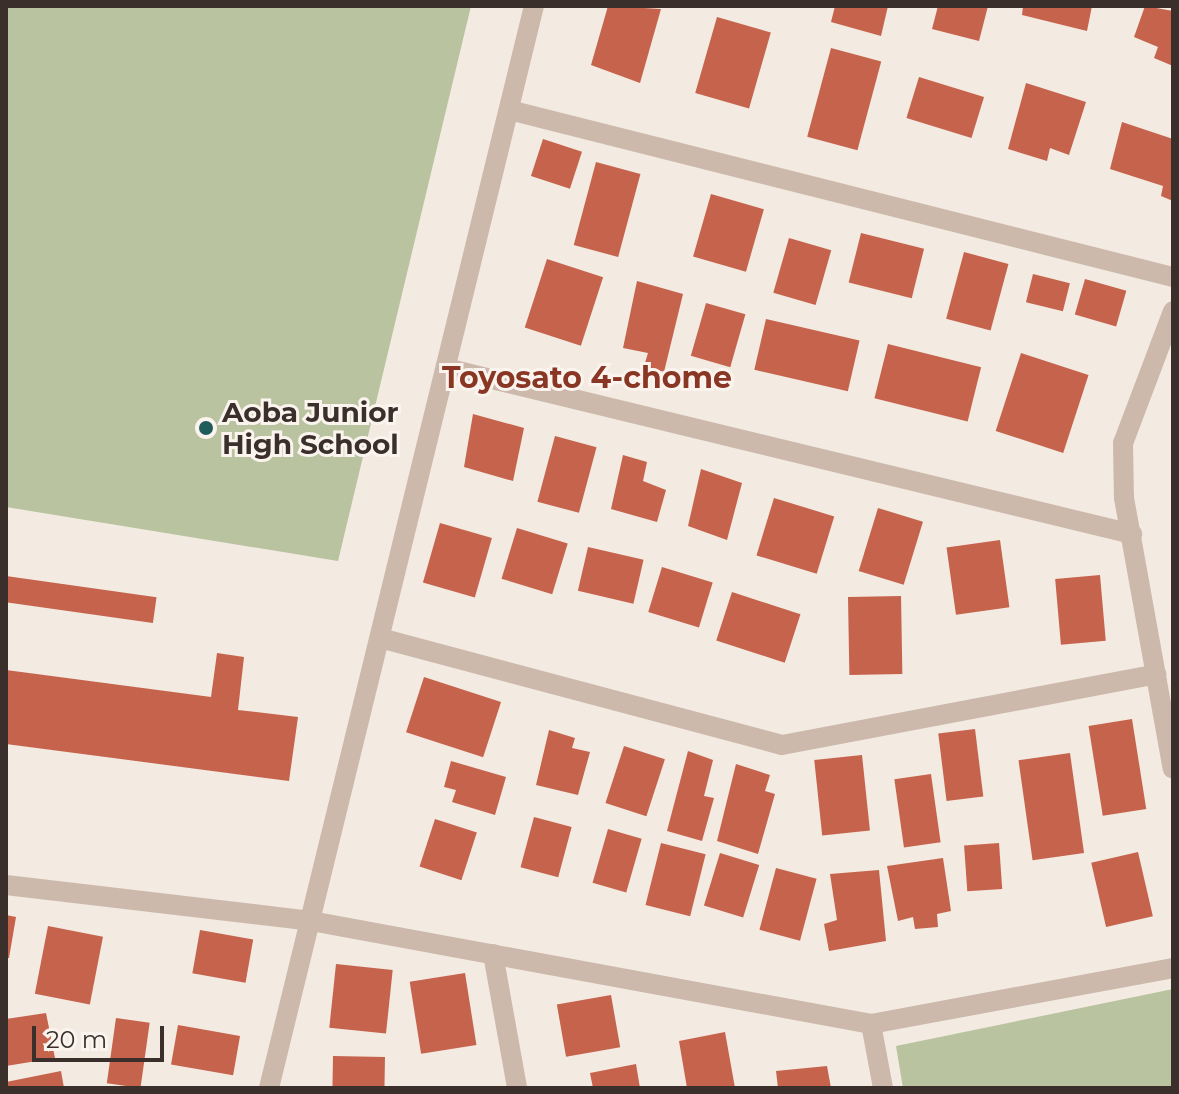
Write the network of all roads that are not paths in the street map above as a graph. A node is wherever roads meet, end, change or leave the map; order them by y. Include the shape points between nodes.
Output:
1 (534, 6) edge
2 (509, 110) junction
3 (1173, 277) edge
4 (1173, 311) edge
5 (446, 368) junction
6 (1132, 534) junction
7 (380, 638) junction
8 (1156, 674) junction
9 (1173, 769) edge
10 (6, 885) edge
11 (311, 921) junction
12 (493, 954) junction
13 (1173, 968) edge
14 (871, 1024) junction
15 (269, 1088) edge
16 (517, 1088) edge
17 (883, 1088) edge

1 - 2 street
2 - 3 street
2 - 5 street
4 - 6 street via 1123,443 1124,498
5 - 6 street
5 - 7 street
6 - 8 street
7 - 8 street via 782,745
7 - 11 street
8 - 9 street
10 - 11 street
11 - 12 street
11 - 15 street
12 - 14 street
12 - 16 street
13 - 14 street
14 - 17 street

